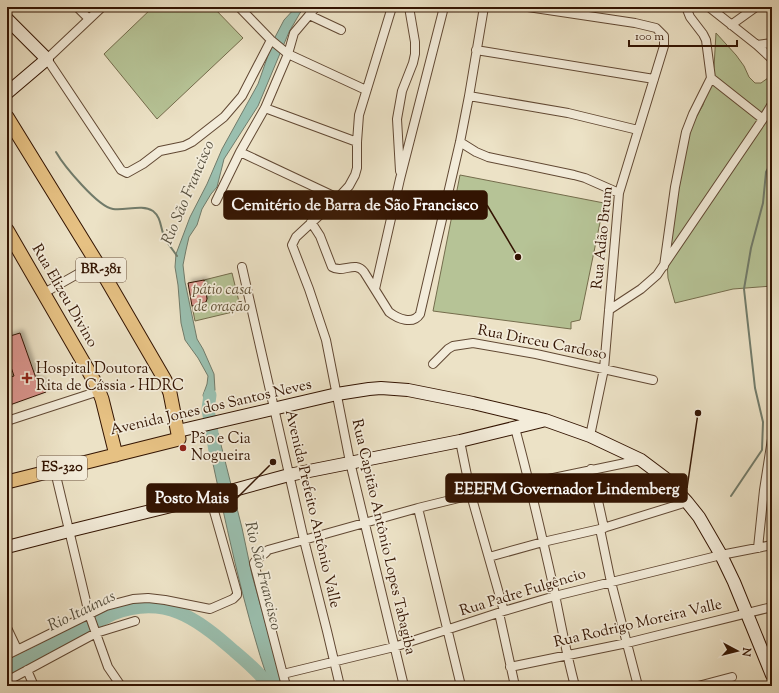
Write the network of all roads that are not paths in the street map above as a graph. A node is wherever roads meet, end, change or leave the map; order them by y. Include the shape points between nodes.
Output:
1 (77, 7) edge
2 (102, 7) edge
3 (239, 7) edge
4 (316, 7) edge
5 (392, 7) edge
6 (409, 7) edge
7 (444, 7) edge
8 (484, 7) edge
9 (528, 7) edge
10 (686, 7) edge
11 (709, 7) edge
12 (756, 7) edge
13 (309, 15) junction
14 (7, 19) edge
15 (88, 20) junction
16 (731, 25) junction
17 (341, 30) dead end
18 (272, 40) junction
19 (772, 43) edge
20 (757, 45) junction
21 (476, 50) junction
22 (286, 53) junction
23 (47, 59) junction
24 (772, 59) edge
25 (711, 78) junction
26 (654, 79) junction
27 (366, 90) junction
28 (7, 93) edge
29 (469, 96) junction
30 (772, 104) edge
31 (265, 108) junction
32 (7, 117) edge
33 (763, 119) junction
34 (638, 130) junction
35 (357, 142) junction
36 (460, 142) junction
37 (240, 152) junction
38 (400, 179) junction
39 (619, 193) junction
40 (338, 198) junction
41 (216, 201) dead end
42 (311, 222) junction
43 (7, 230) edge
44 (97, 264) junction
45 (664, 266) junction
46 (242, 267) dead end
47 (375, 289) junction
48 (44, 293) junction
49 (609, 310) junction
50 (433, 364) dead end
51 (604, 369) junction
52 (653, 380) dead end
53 (99, 391) junction
54 (338, 398) junction
55 (275, 413) junction
56 (546, 420) junction
57 (7, 421) edge
58 (515, 428) junction
59 (178, 435) junction
60 (590, 436) junction
61 (772, 439) edge
62 (460, 441) junction
63 (115, 451) junction
64 (640, 460) junction
65 (350, 462) junction
66 (54, 466) junction
67 (591, 469) junction
68 (7, 473) edge
69 (288, 475) junction
70 (7, 482) edge
71 (530, 484) junction
72 (768, 491) edge
73 (471, 495) junction
74 (213, 496) junction
75 (687, 502) junction
76 (418, 508) junction
77 (364, 523) junction
78 (602, 529) junction
79 (69, 531) junction
80 (304, 540) junction
81 (543, 542) junction
82 (772, 545) edge
83 (7, 547) edge
84 (758, 548) junction
85 (721, 555) junction
86 (489, 557) junction
87 (612, 582) junction
88 (555, 596) junction
89 (772, 607) edge
90 (501, 612) junction
91 (746, 612) junction
92 (90, 615) junction
93 (135, 621) dead end
94 (7, 628) edge
95 (448, 630) junction
96 (95, 631) junction
97 (627, 643) junction
98 (394, 647) junction
99 (17, 649) junction
100 (7, 655) edge
101 (566, 655) junction
102 (335, 661) junction
103 (510, 667) junction
104 (27, 670) junction
105 (283, 674) junction
106 (772, 674) edge
107 (732, 677) dead end
108 (7, 681) edge
109 (34, 686) edge
110 (120, 686) edge
111 (286, 686) edge
112 (340, 686) edge
113 (404, 686) edge
114 (461, 686) edge
115 (515, 686) edge
116 (575, 686) edge
117 (638, 686) edge
118 (698, 686) edge

1 - 15 street
2 - 15 street
3 - 18 street
4 - 13 street
5 - 27 street, Rua Capitão Antônio Lopes Tabagiba
6 - 38 street via 415,48 413,63 402,91 397,119
7 - 38 street
8 - 21 street
9 - 26 street, Rua Adão Brum via 656,28 665,40
10 - 25 street via 706,40
11 - 16 street
12 - 16 street
13 - 17 street
13 - 22 street via 294,33
14 - 23 main road
15 - 23 street
16 - 20 street
18 - 22 street
18 - 23 street via 242,96 224,117 188,145 160,151 130,173 121,170
19 - 20 street
20 - 24 street
21 - 26 street
21 - 29 street
22 - 27 street
22 - 31 street
23 - 28 main road
25 - 33 street
25 - 45 street via 686,132
26 - 34 street, Rua Adão Brum
27 - 35 street, Rua Capitão Antônio Lopes Tabagiba via 359,115
29 - 34 street via 591,118
29 - 36 street
30 - 33 street
31 - 35 street
31 - 37 street
32 - 44 main road, BR-381
33 - 45 street
34 - 39 street, Rua Adão Brum
35 - 40 street, Rua Capitão Antônio Lopes Tabagiba via 355,175
36 - 39 street via 488,157 585,178
36 - 47 street via 420,314 415,319 408,320 392,314
37 - 40 street
37 - 41 street
38 - 47 street
39 - 49 street, Rua Adão Brum
40 - 42 street, Rua Capitão Antônio Lopes Tabagiba
42 - 47 street via 320,236 332,268 360,268
42 - 54 street, Rua Capitão Antônio Lopes Tabagiba via 294,239 292,248 326,340
43 - 48 main road, Rua Elizeu Divino
44 - 48 street
44 - 59 main road, BR-381 via 166,380
45 - 49 street via 650,282
46 - 55 street, Avenida Prefeito Antônio Valle
48 - 53 main road, Rua Elizeu Divino
49 - 51 street, Rua Adão Brum
50 - 51 street, Rua Dirceu Cardoso via 452,346 473,343
51 - 52 street, Rua Dirceu Cardoso
51 - 60 street, Rua Adão Brum
53 - 57 street
53 - 63 main road, Rua Elizeu Divino
54 - 55 main road, Avenida Jones dos Santos Neves / ES-320
54 - 56 main road, Avenida Jones dos Santos Neves / ES-320 via 424,394
54 - 65 street, Rua Capitão Antônio Lopes Tabagiba
55 - 59 main road, Avenida Jones dos Santos Neves / ES-320
55 - 69 street, Avenida Prefeito Antônio Valle
56 - 58 main road
56 - 60 main road, Avenida Jones dos Santos Neves / ES-320
58 - 62 main road
58 - 71 street
59 - 63 main road, Avenida Jones dos Santos Neves / ES-320
60 - 64 main road, Avenida Jones dos Santos Neves / ES-320
61 - 72 street
62 - 65 main road
62 - 73 street
63 - 66 main road, Avenida Jones dos Santos Neves / ES-320
64 - 67 street
64 - 75 main road, Avenida Jones dos Santos Neves / ES-320 via 665,478
65 - 69 main road
65 - 77 street, Rua Capitão Antônio Lopes Tabagiba
66 - 68 main road, Avenida Jones dos Santos Neves / ES-320
66 - 70 main road, Avenida Jones dos Santos Neves / ES-320
66 - 79 street
67 - 71 street
67 - 78 street
69 - 74 main road
69 - 80 street, Avenida Prefeito Antônio Valle
71 - 73 street
71 - 81 street
72 - 84 street
73 - 76 street
73 - 86 street
74 - 79 main road
74 - 92 street via 237,592 236,597 212,608 141,598 106,606
75 - 78 street
75 - 85 main road, Avenida Jones dos Santos Neves / ES-320 via 699,517
76 - 77 street
76 - 95 street
77 - 80 street
77 - 98 street, Rua Capitão Antônio Lopes Tabagiba
78 - 81 street
78 - 87 street
79 - 83 main road
79 - 92 street
80 - 102 street, Avenida Prefeito Antônio Valle
80 - 105 street via 270,549 254,562
81 - 86 street
81 - 88 street
82 - 84 street, Rua Padre Fulgêncio
84 - 85 street, Rua Padre Fulgêncio
85 - 87 street, Rua Padre Fulgêncio
85 - 91 main road, Avenida Jones dos Santos Neves / ES-320
86 - 90 street
87 - 88 street, Rua Padre Fulgêncio
87 - 97 street
88 - 90 street, Rua Padre Fulgêncio
88 - 101 street
89 - 91 street, Rua Rodrigo Moreira Valle
90 - 95 street, Rua Padre Fulgêncio
90 - 103 street
91 - 97 street, Rua Rodrigo Moreira Valle
91 - 106 main road, Avenida Jones dos Santos Neves / ES-320
92 - 96 street
92 - 99 street
93 - 96 street
94 - 99 street
95 - 98 street, Rua Padre Fulgêncio
95 - 114 street
96 - 104 street
96 - 110 street via 108,667
97 - 101 street, Rua Rodrigo Moreira Valle
97 - 117 street
98 - 102 street, Rua Padre Fulgêncio
98 - 113 street, Rua Capitão Antônio Lopes Tabagiba
99 - 100 street
101 - 103 street, Rua Rodrigo Moreira Valle
101 - 116 street
102 - 105 street, Rua Padre Fulgêncio
102 - 112 street, Avenida Prefeito Antônio Valle
103 - 115 street
104 - 108 street
104 - 109 street
105 - 111 street
107 - 118 street

